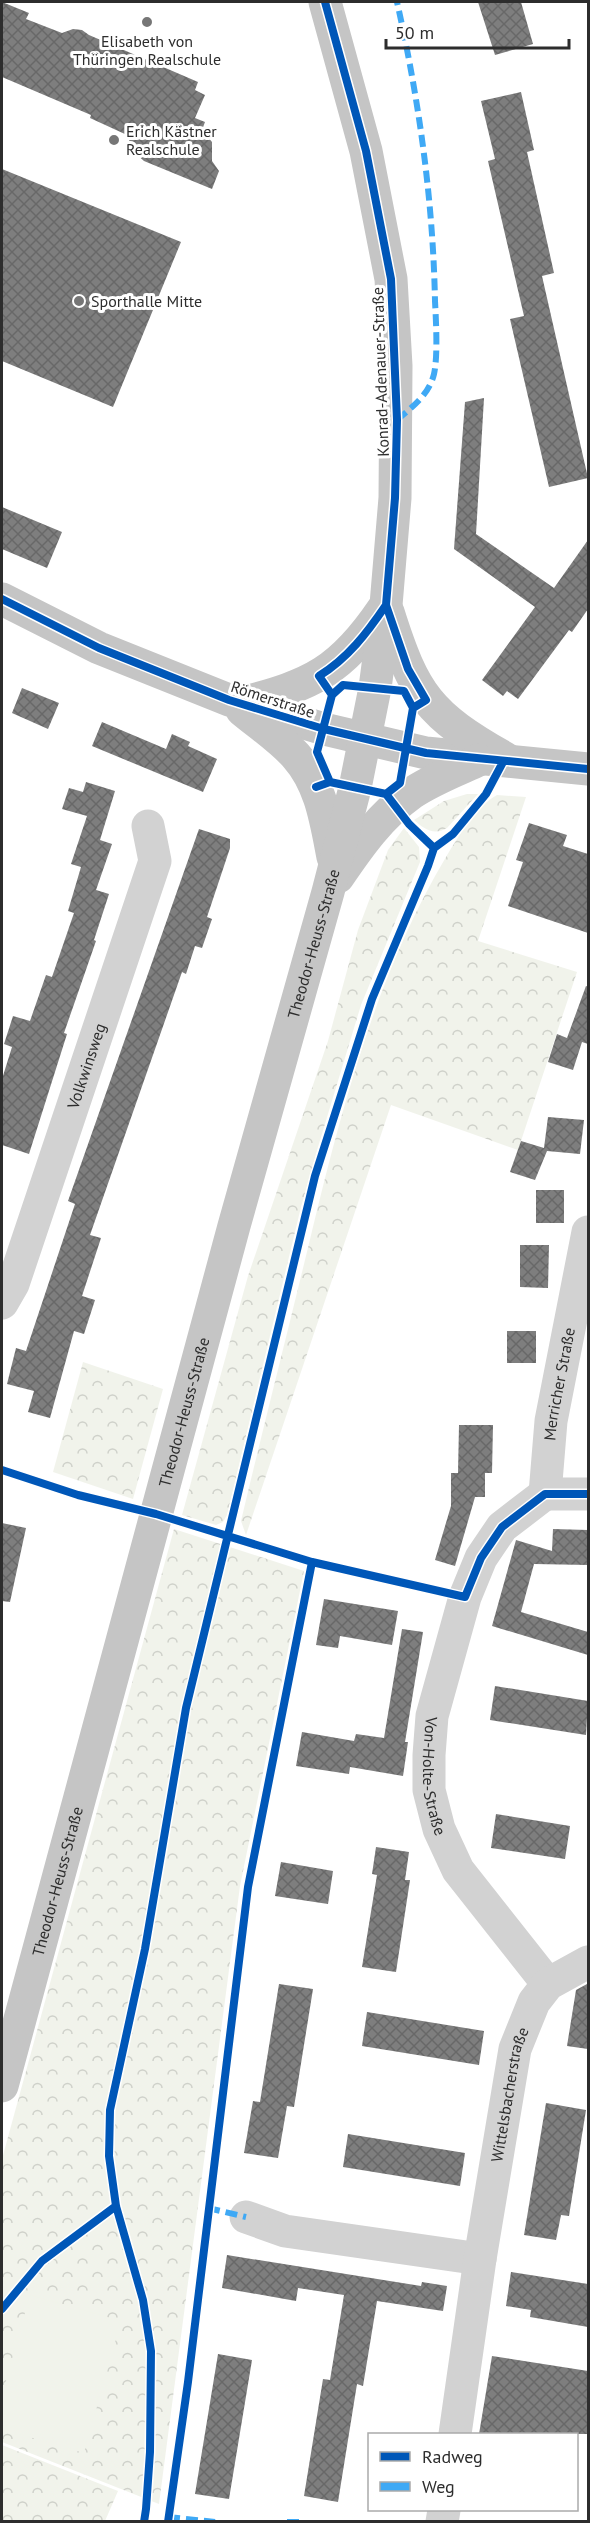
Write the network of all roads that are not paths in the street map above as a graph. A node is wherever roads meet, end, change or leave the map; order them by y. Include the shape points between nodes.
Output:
1 (325, 2) edge
2 (2, 598) edge
3 (386, 605) junction
4 (235, 701) junction
5 (365, 740) junction
6 (479, 760) junction
7 (514, 763) junction
8 (588, 769) edge
9 (148, 826) dead end
10 (331, 879) junction
11 (588, 1232) edge
12 (2, 1303) edge
13 (545, 1494) junction
14 (588, 1494) edge
15 (588, 1962) edge
16 (548, 1984) junction
17 (2, 2086) edge
18 (246, 2217) dead end
19 (480, 2259) junction
20 (455, 2433) edge

1 - 3 main road, Konrad-Adenauer-Straße via 366,151 391,279 397,420
2 - 4 main road, Römerstraße via 99,648
3 - 4 main road via 354,649 332,668 291,689
3 - 5 main road, Konrad-Adenauer-Straße
3 - 7 main road via 408,669 426,700 449,724
4 - 5 main road, Römerstraße
4 - 10 main road via 307,770 321,802
5 - 6 main road, Römerstraße
5 - 10 main road, Theodor-Heuss-Straße
6 - 7 main road, Römerstraße
6 - 10 main road via 431,782 396,806
7 - 8 main road, Römerstraße
9 - 12 street, Volkwinsweg via 155,861 13,1284
10 - 17 main road, Theodor-Heuss-Straße
11 - 13 street, Merricher Straße via 551,1421
13 - 14 street
13 - 16 street, Von-Holte-Straße via 502,1527 481,1558 465,1597 432,1716 429,1790 439,1829 458,1870
15 - 16 street, Wittelsbacherstraße
16 - 19 street, Wittelsbacherstraße via 534,2002 515,2049
18 - 19 street via 285,2231
19 - 20 street, Wittelsbacherstraße

